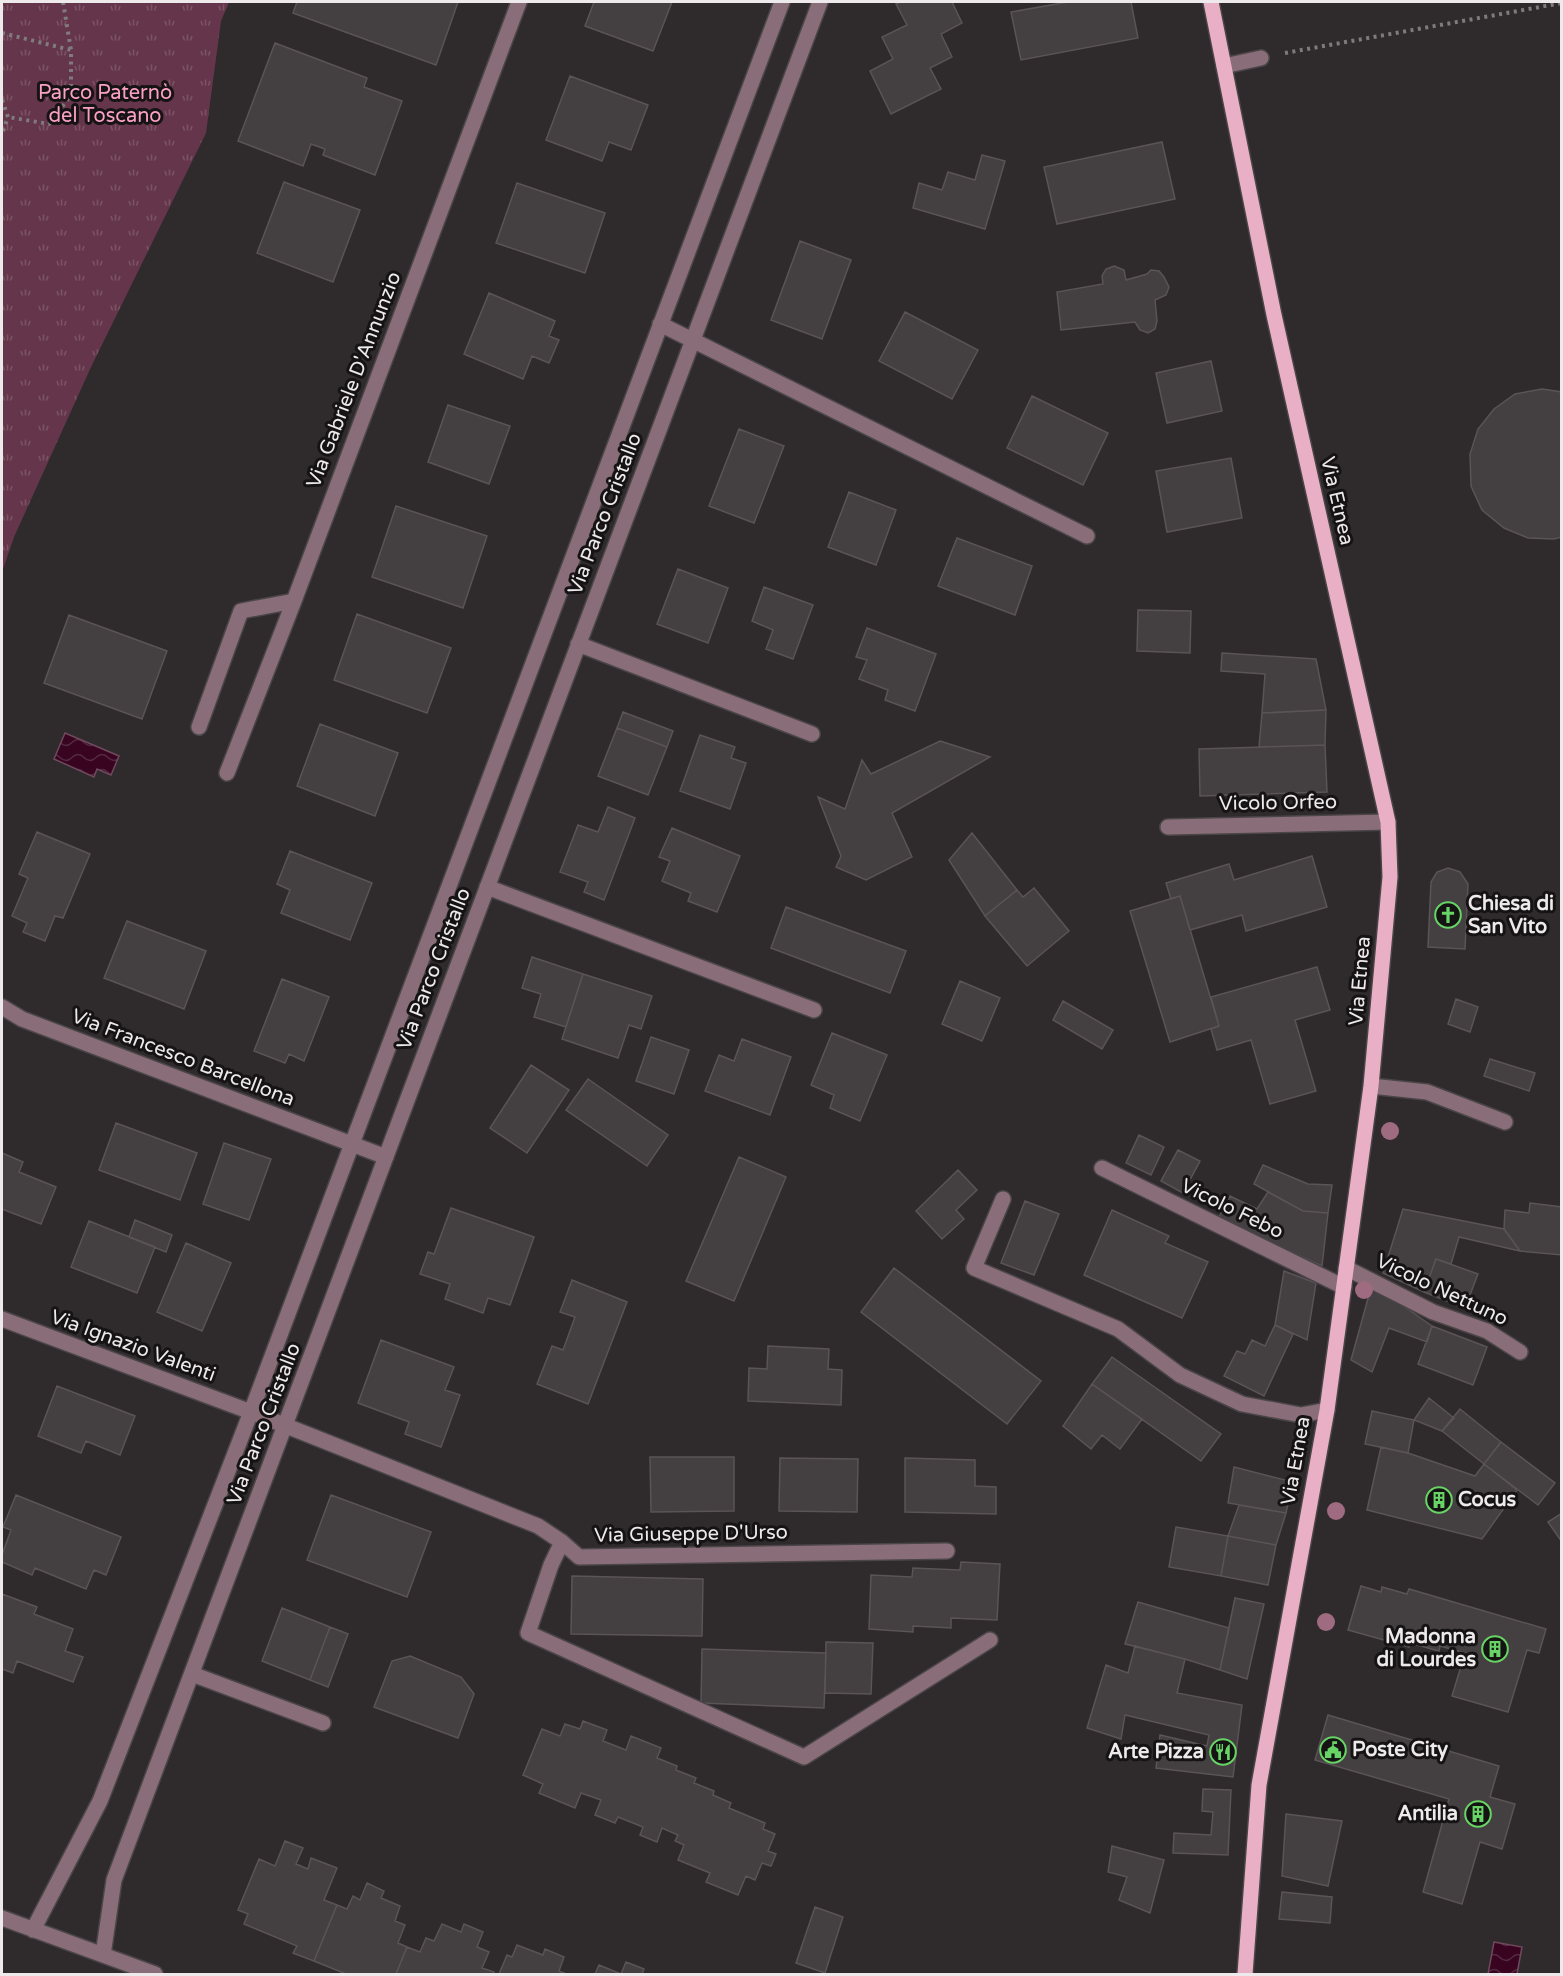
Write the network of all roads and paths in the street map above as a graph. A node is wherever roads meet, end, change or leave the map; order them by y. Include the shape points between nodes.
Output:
1 (63, 2) edge
2 (519, 2) edge
3 (782, 2) edge
4 (820, 2) edge
5 (1211, 2) edge
6 (1562, 3) edge
7 (2, 33) edge
8 (71, 51) junction
9 (1261, 58) joint
10 (1224, 66) junction
11 (2, 100) edge
12 (8, 117) junction
13 (2, 135) edge
14 (660, 324) junction
15 (693, 340) junction
16 (1087, 536) dead end
17 (294, 601) junction
18 (578, 644) junction
19 (199, 727) dead end
20 (812, 734) dead end
21 (227, 773) dead end
22 (1388, 822) junction
23 (1168, 826) dead end
24 (487, 887) junction
25 (2, 1007) edge
26 (814, 1010) dead end
27 (1371, 1086) junction
28 (1505, 1122) dead end
29 (351, 1145) junction
30 (386, 1157) junction
31 (1102, 1168) dead end
32 (1003, 1200) dead end
33 (1346, 1268) junction
34 (1344, 1287) junction
35 (2, 1319) edge
36 (1520, 1352) dead end
37 (1327, 1410) junction
38 (251, 1412) junction
39 (285, 1426) junction
40 (562, 1542) junction
41 (947, 1551) dead end
42 (990, 1640) dead end
43 (192, 1674) junction
44 (323, 1723) dead end
45 (2, 1918) edge
46 (33, 1930) junction
47 (103, 1955) junction
48 (155, 1974) edge
49 (1245, 1974) edge

1 - 8 path
2 - 17 street, Via Gabriele D'Annunzio
3 - 14 street, Via Parco Cristallo
4 - 15 street, Via Parco Cristallo
5 - 10 main road, Via Etnea
6 - 9 path
7 - 8 path
8 - 12 path via 71,95 49,124
9 - 10 street
10 - 22 main road, Via Etnea via 1274,315
11 - 12 path
12 - 13 path
14 - 15 street
14 - 29 street, Via Parco Cristallo
15 - 16 street
15 - 18 street, Via Parco Cristallo
17 - 19 street via 241,611
17 - 21 street, Via Gabriele D'Annunzio
18 - 20 street
18 - 24 street, Via Parco Cristallo
22 - 23 street, Vicolo Orfeo
22 - 27 main road, Via Etnea via 1390,877
24 - 26 street
24 - 30 street, Via Parco Cristallo
25 - 29 street, Via Francesco Barcellona
27 - 28 street via 1427,1092
27 - 33 main road, Via Etnea
29 - 30 street, Via Francesco Barcellona
29 - 38 street, Via Parco Cristallo
30 - 39 street, Via Parco Cristallo
31 - 34 street, Vicolo Febo
32 - 37 street via 974,1268 1118,1329 1180,1375 1242,1404 1300,1415
33 - 34 main road, Via Etnea
33 - 36 street, Vicolo Nettuno via 1433,1312 1487,1331
34 - 37 main road, Via Etnea
35 - 38 street, Via Ignazio Valenti
37 - 49 main road, Via Etnea via 1259,1785
38 - 39 street, Via Ignazio Valenti
38 - 46 street, Via Parco Cristallo via 100,1801
39 - 40 street, Via Giuseppe D'Urso via 538,1526
39 - 43 street, Via Parco Cristallo
40 - 41 street, Via Giuseppe D'Urso via 579,1557
40 - 42 street via 528,1633 804,1757
43 - 44 street
43 - 47 street, Via Parco Cristallo via 114,1880
45 - 46 street
46 - 47 street
47 - 48 street

